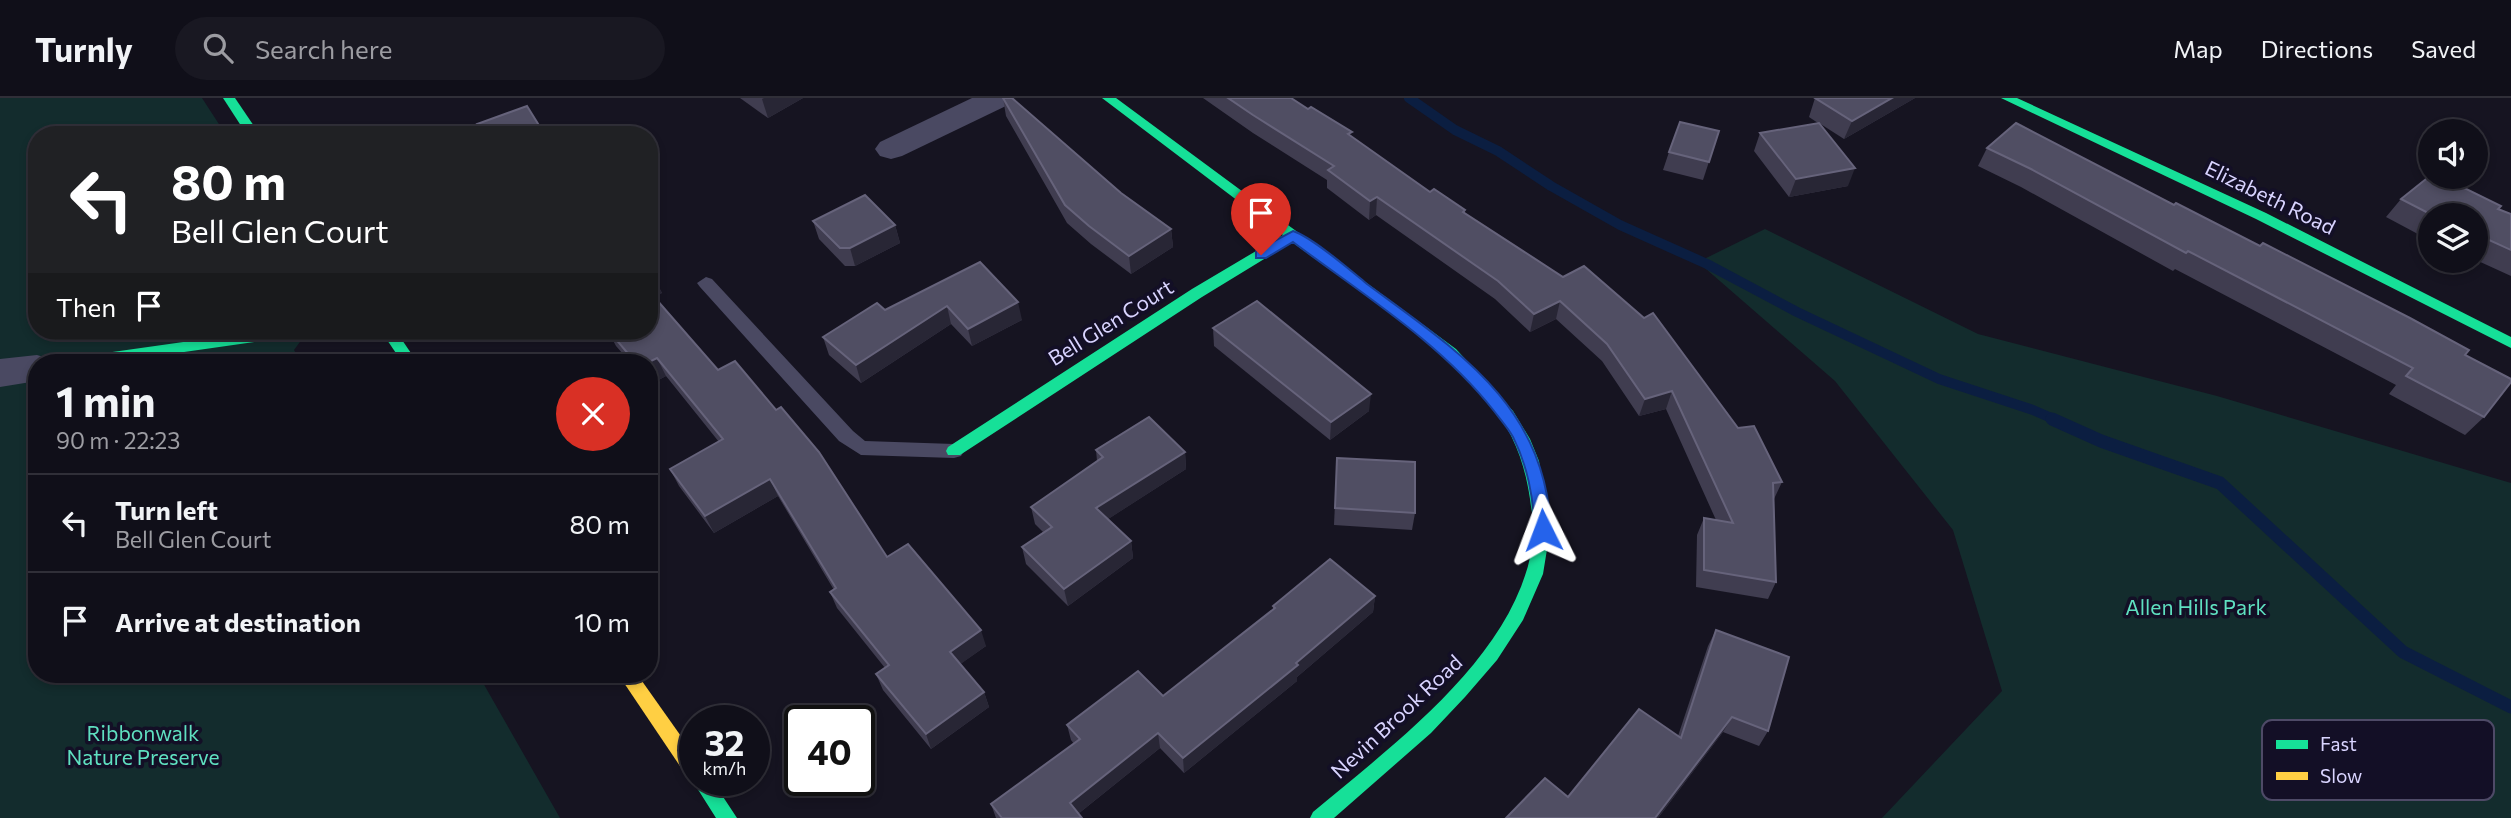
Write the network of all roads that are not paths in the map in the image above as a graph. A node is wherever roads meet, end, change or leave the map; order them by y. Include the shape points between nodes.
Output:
1 (229, 98) edge
2 (997, 98) edge
3 (1108, 98) edge
4 (2007, 98) edge
5 (248, 126) edge
6 (891, 149) dead end
7 (1293, 236) junction
8 (706, 283) dead end
9 (233, 340) edge
10 (2511, 343) edge
11 (134, 354) edge
12 (28, 369) edge
13 (0, 373) edge
14 (954, 451) joint
15 (633, 683) edge
16 (679, 749) edge
17 (712, 796) edge
18 (727, 818) edge
19 (1320, 818) edge

1 - 5 street
2 - 6 street
3 - 7 street, Nevin Brook Road
4 - 10 street, Elizabeth Road via 2262,216
7 - 14 street, Bell Glen Court
7 - 19 street, Nevin Brook Road via 1451,353 1499,403 1532,463 1543,530 1538,567 1525,602 1477,672
8 - 14 lane via 861,448
9 - 11 street
12 - 13 street
15 - 16 street
17 - 18 street

